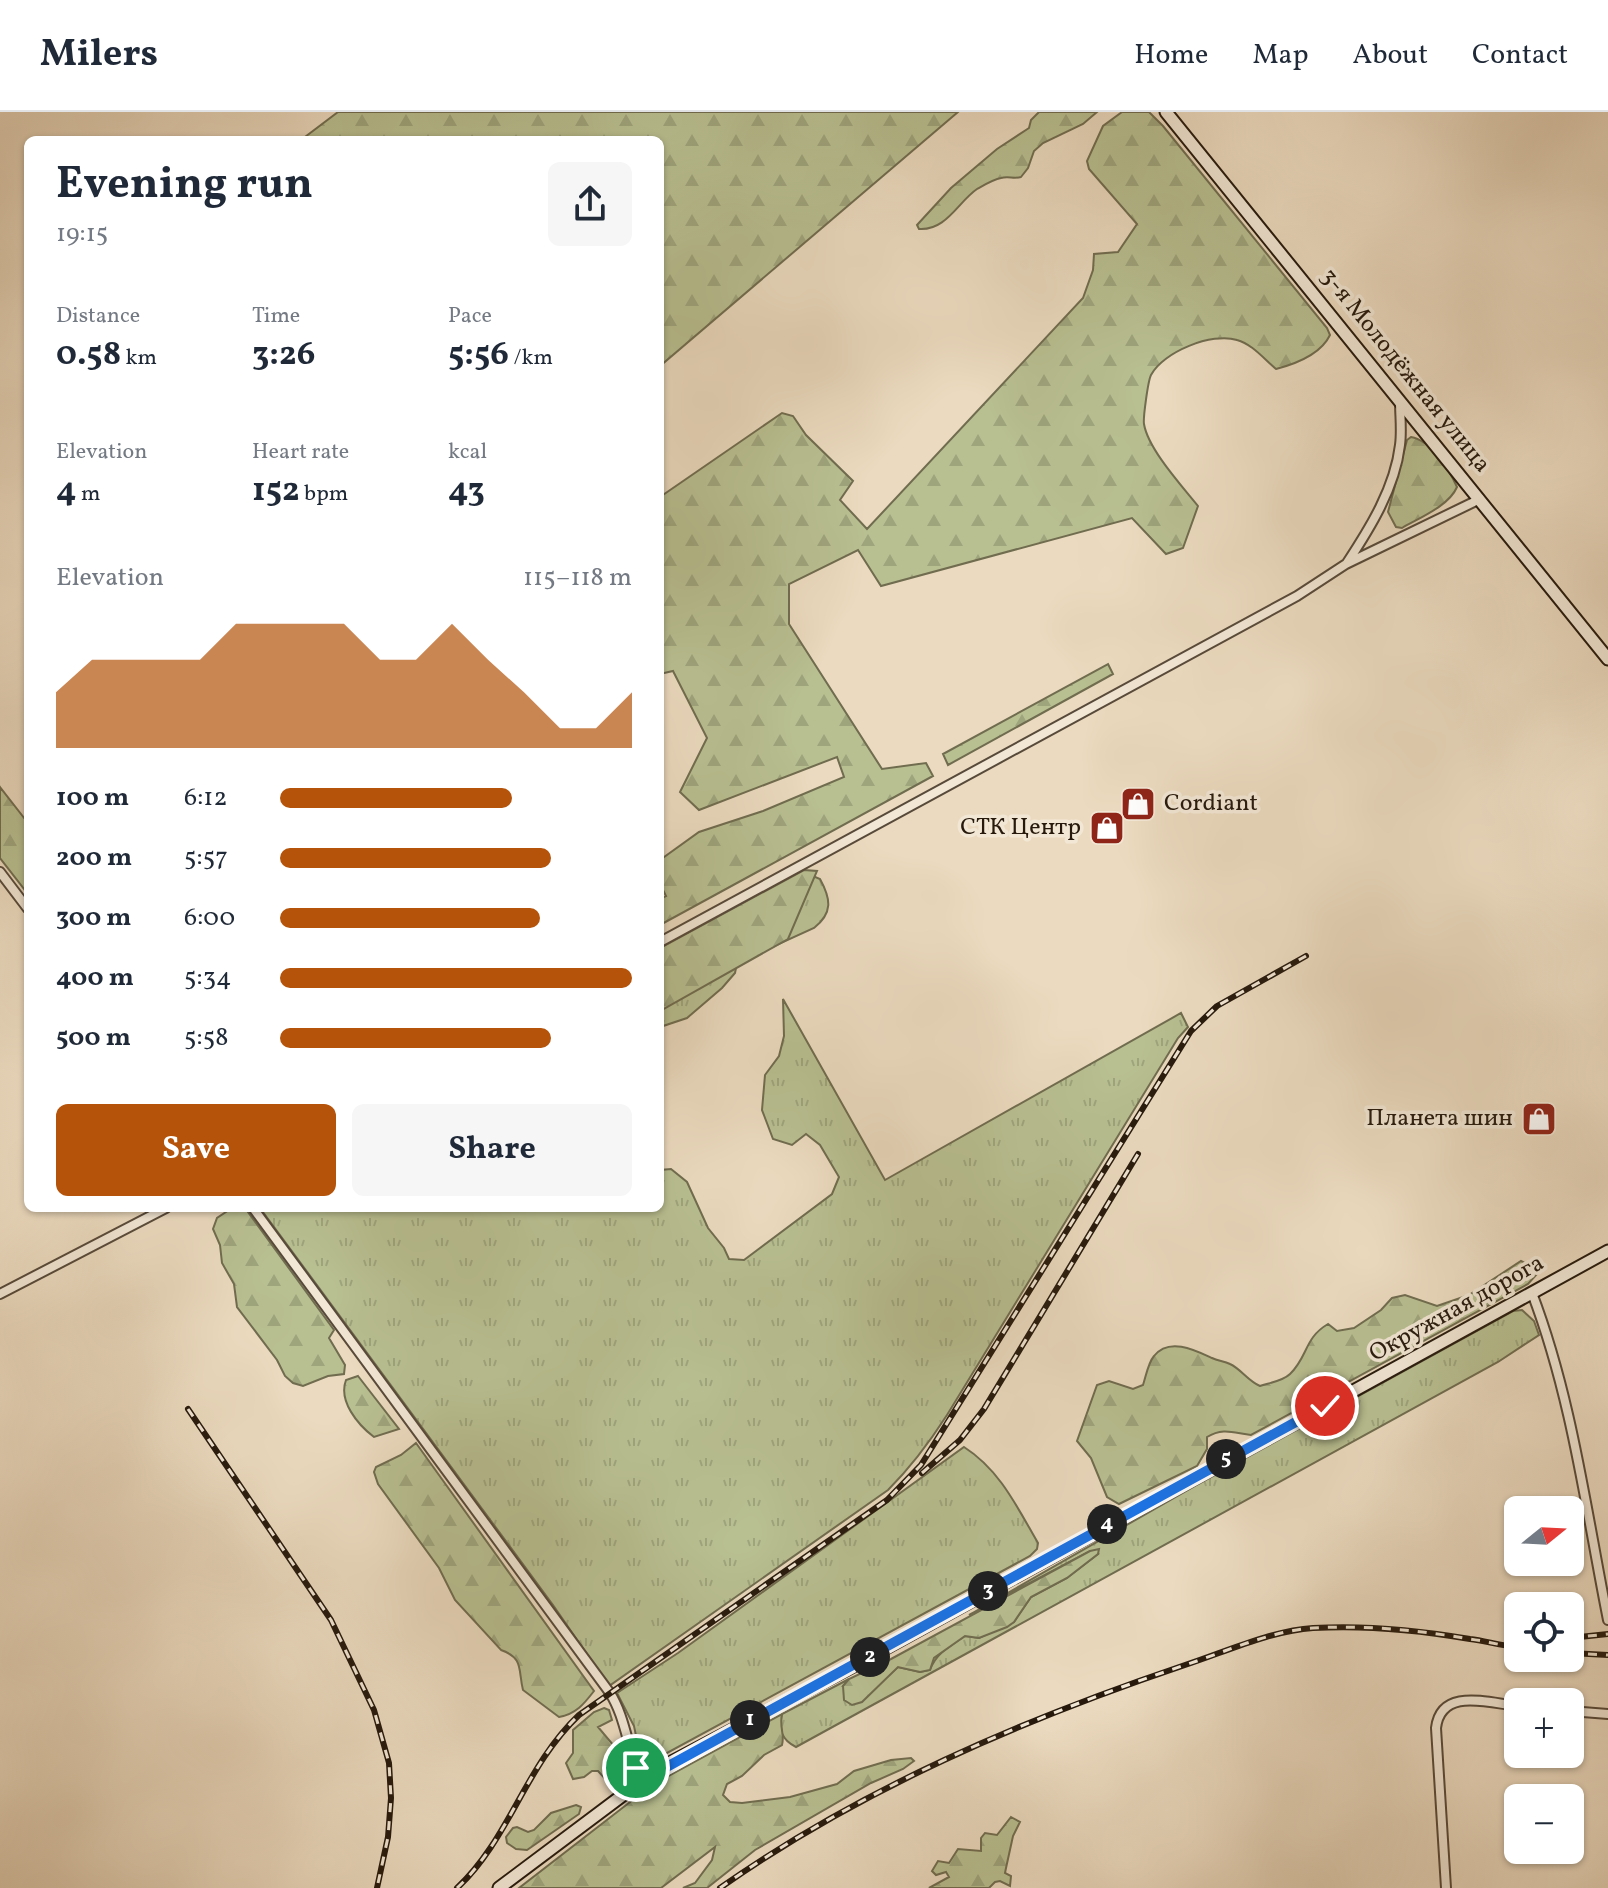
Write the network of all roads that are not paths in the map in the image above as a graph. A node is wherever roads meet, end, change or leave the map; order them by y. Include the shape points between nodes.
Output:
1 (1166, 112) edge
2 (1400, 400) junction
3 (1480, 499) junction
4 (1346, 564) junction
5 (1608, 659) edge
6 (0, 872) edge
7 (24, 904) edge
8 (664, 940) edge
9 (158, 1212) edge
10 (256, 1212) edge
11 (1608, 1251) edge
12 (1532, 1293) junction
13 (0, 1294) edge
14 (1608, 1620) edge
15 (1504, 1705) edge
16 (1584, 1712) edge
17 (1608, 1714) edge
18 (643, 1780) junction
19 (499, 1888) edge
20 (1446, 1888) edge

1 - 2 main road, 3-я Молодёжная улица
2 - 3 main road, 3-я Молодёжная улица
2 - 4 street via 1400,447 1388,490
3 - 4 street
3 - 5 main road, 3-я Молодёжная улица
4 - 8 street via 1297,596
6 - 7 street
9 - 13 street
10 - 18 street via 610,1693
11 - 12 main road, Окружная дорога
12 - 14 street via 1565,1398
12 - 18 main road, Окружная дорога
15 - 20 street via 1461,1700 1445,1705 1438,1715
16 - 17 street
18 - 19 main road, Окружная дорога

